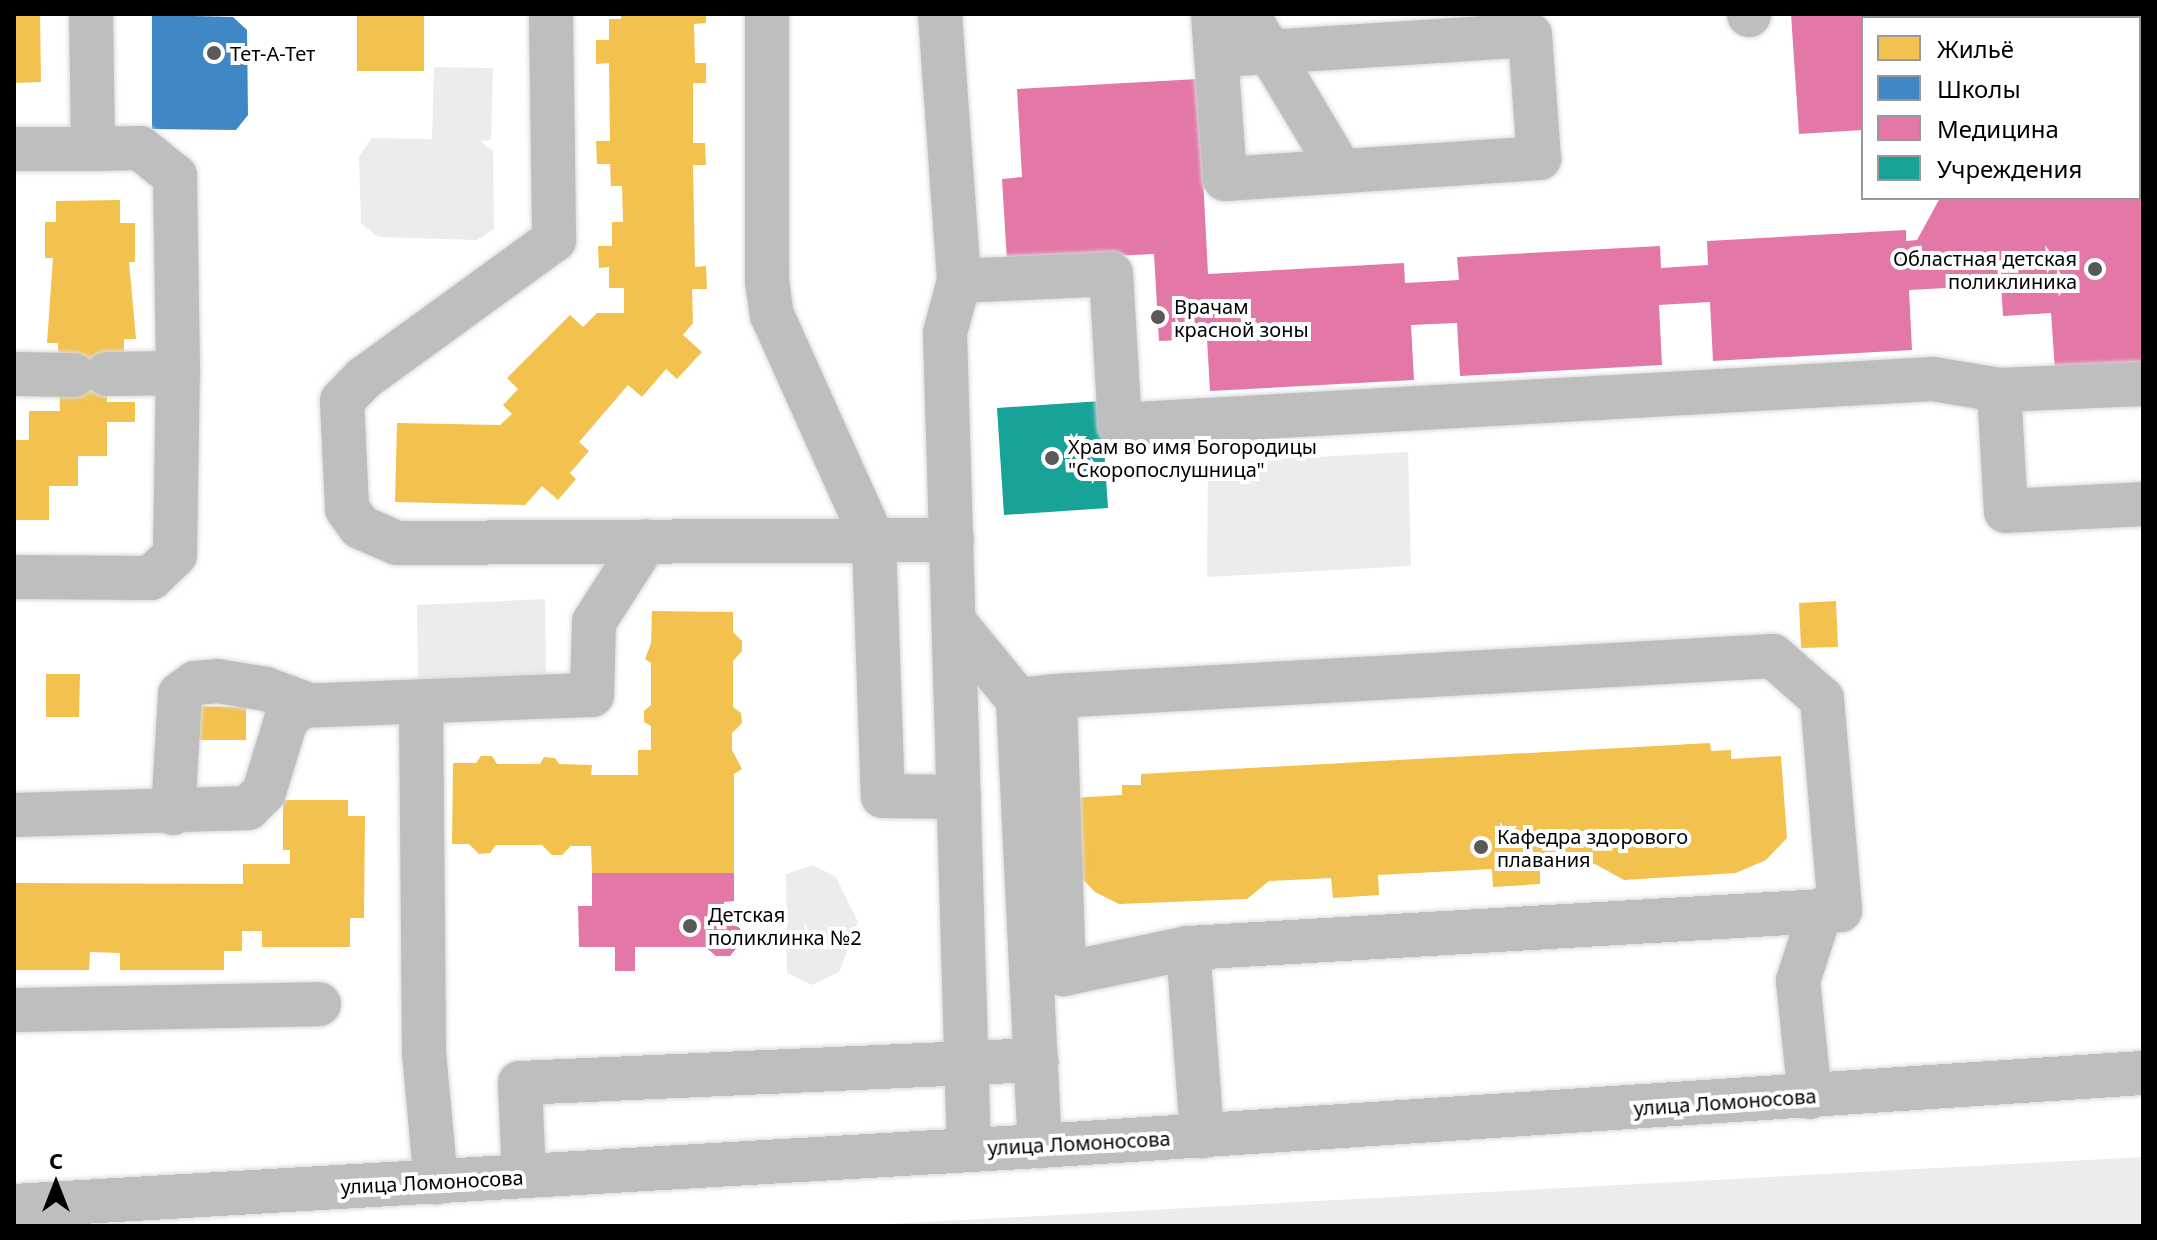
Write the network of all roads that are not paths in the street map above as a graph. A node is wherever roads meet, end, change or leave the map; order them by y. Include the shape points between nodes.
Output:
1 (91, 14) edge
2 (551, 14) edge
3 (767, 14) edge
4 (940, 14) edge
5 (1247, 14) edge
6 (1215, 35) edge
7 (1271, 52) junction
8 (14, 149) edge
9 (93, 149) junction
10 (1341, 171) junction
11 (959, 281) junction
12 (178, 373) junction
13 (14, 374) edge
14 (2143, 384) edge
15 (1999, 390) junction
16 (2143, 504) edge
17 (952, 540) junction
18 (646, 541) junction
19 (874, 542) junction
20 (14, 577) edge
21 (954, 622) junction
22 (1037, 698) junction
23 (421, 703) junction
24 (309, 705) junction
25 (959, 797) junction
26 (173, 813) junction
27 (14, 815) edge
28 (1821, 910) junction
29 (1188, 948) junction
30 (319, 1004) dead end
31 (14, 1010) edge
32 (1036, 1060) junction
33 (965, 1063) junction
34 (2143, 1073) edge
35 (1810, 1097) junction
36 (1202, 1136) junction
37 (1040, 1146) junction
38 (969, 1150) junction
39 (524, 1176) junction
40 (436, 1182) junction
41 (14, 1206) edge

1 - 9 main road
2 - 18 main road via 554,240 363,379 342,401 347,509 360,527 397,543
3 - 19 main road via 767,281 772,315
4 - 11 main road
5 - 7 main road
6 - 7 main road
6 - 10 main road via 1225,179
7 - 10 main road
7 - 10 main road via 1530,35 1539,158
8 - 9 main road
9 - 12 main road via 140,148 175,176
11 - 15 main road via 1111,274 1120,425 1933,379
11 - 17 main road via 945,333
12 - 13 main road
12 - 20 main road via 175,555 151,578
14 - 15 main road
15 - 16 main road via 2006,511
17 - 19 main road
17 - 21 main road
18 - 19 main road
18 - 23 main road via 594,622 592,695
19 - 25 main road via 883,796
21 - 22 main road
21 - 25 main road
22 - 28 main road via 1773,656 1822,699 1840,910
22 - 29 main road via 1064,974
22 - 32 main road
23 - 24 main road
23 - 40 main road via 424,1053
24 - 26 main road via 286,720 259,800 248,808
24 - 26 main road via 266,689 217,681 195,683 180,694
25 - 33 main road
26 - 27 main road
28 - 29 main road
28 - 35 main road via 1798,981
29 - 36 main road
30 - 31 main road
32 - 33 main road
32 - 37 main road
33 - 38 main road
33 - 39 main road via 520,1083
34 - 35 main road, улица Ломоносова
35 - 36 main road, улица Ломоносова
36 - 37 main road, улица Ломоносова
37 - 38 main road, улица Ломоносова
38 - 39 main road, улица Ломоносова
39 - 40 main road, улица Ломоносова
40 - 41 main road, улица Ломоносова

